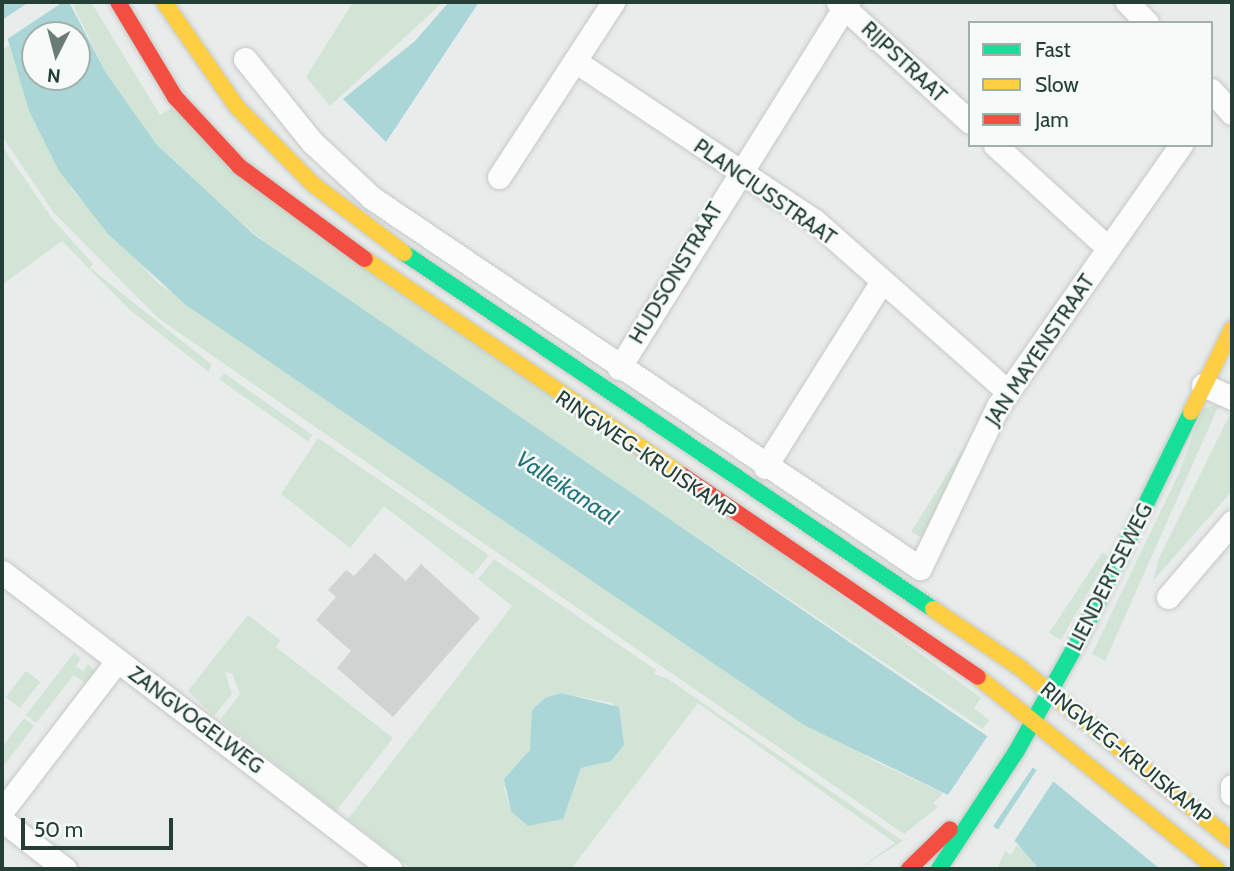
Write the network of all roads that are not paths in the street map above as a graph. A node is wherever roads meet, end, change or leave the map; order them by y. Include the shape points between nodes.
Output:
1 (118, 2) edge
2 (164, 2) edge
3 (613, 2) edge
4 (1127, 2) edge
5 (843, 3) edge
6 (1145, 21) edge
7 (246, 59) dead end
8 (575, 61) junction
9 (1213, 96) edge
10 (1232, 113) edge
11 (968, 120) edge
12 (997, 147) edge
13 (1180, 147) edge
14 (738, 170) junction
15 (499, 177) dead end
16 (1108, 248) junction
17 (882, 281) junction
18 (1232, 329) edge
19 (619, 368) junction
20 (1203, 385) junction
21 (1007, 392) junction
22 (1232, 398) edge
23 (765, 467) junction
24 (1232, 522) edge
25 (2, 572) edge
26 (1168, 597) dead end
27 (117, 661) junction
28 (1050, 691) junction
29 (1033, 722) junction
30 (2, 811) edge
31 (973, 817) junction
32 (2, 820) edge
33 (1232, 841) edge
34 (375, 865) edge
35 (65, 869) edge
36 (909, 869) edge
37 (939, 869) edge
38 (1217, 869) edge

1 - 29 main road, RINGWEG-KRUISKAMP via 152,66 176,97 240,167 286,205 980,678
2 - 28 main road, RINGWEG-KRUISKAMP via 184,38 237,107 314,185 370,230
3 - 8 street
4 - 6 street
5 - 11 street, RIJPSTRAAT
5 - 14 street, HUDSONSTRAAT
7 - 19 street via 312,142 372,198
8 - 14 street, PLANCIUSSTRAAT
8 - 15 street
9 - 10 street
12 - 16 street
13 - 16 street, JAN MAYENSTRAAT
14 - 17 street, PLANCIUSSTRAAT via 815,222
14 - 19 street, HUDSONSTRAAT
16 - 21 street, JAN MAYENSTRAAT
17 - 21 street, PLANCIUSSTRAAT
17 - 23 street
18 - 20 main road, LIENDERTSEWEG
19 - 23 street
20 - 22 street
20 - 28 main road, LIENDERTSEWEG
21 - 23 street, JAN MAYENSTRAAT via 920,568
24 - 26 street
25 - 27 street, ZANGVOGELWEG
27 - 30 street
27 - 34 street, ZANGVOGELWEG
28 - 29 main road, LIENDERTSEWEG
28 - 33 main road, RINGWEG-KRUISKAMP
29 - 31 main road, LIENDERTSEWEG
29 - 38 main road, RINGWEG-KRUISKAMP
31 - 36 main road, LIENDERTSEWEG via 946,831
31 - 37 main road, LIENDERTSEWEG
32 - 35 street

